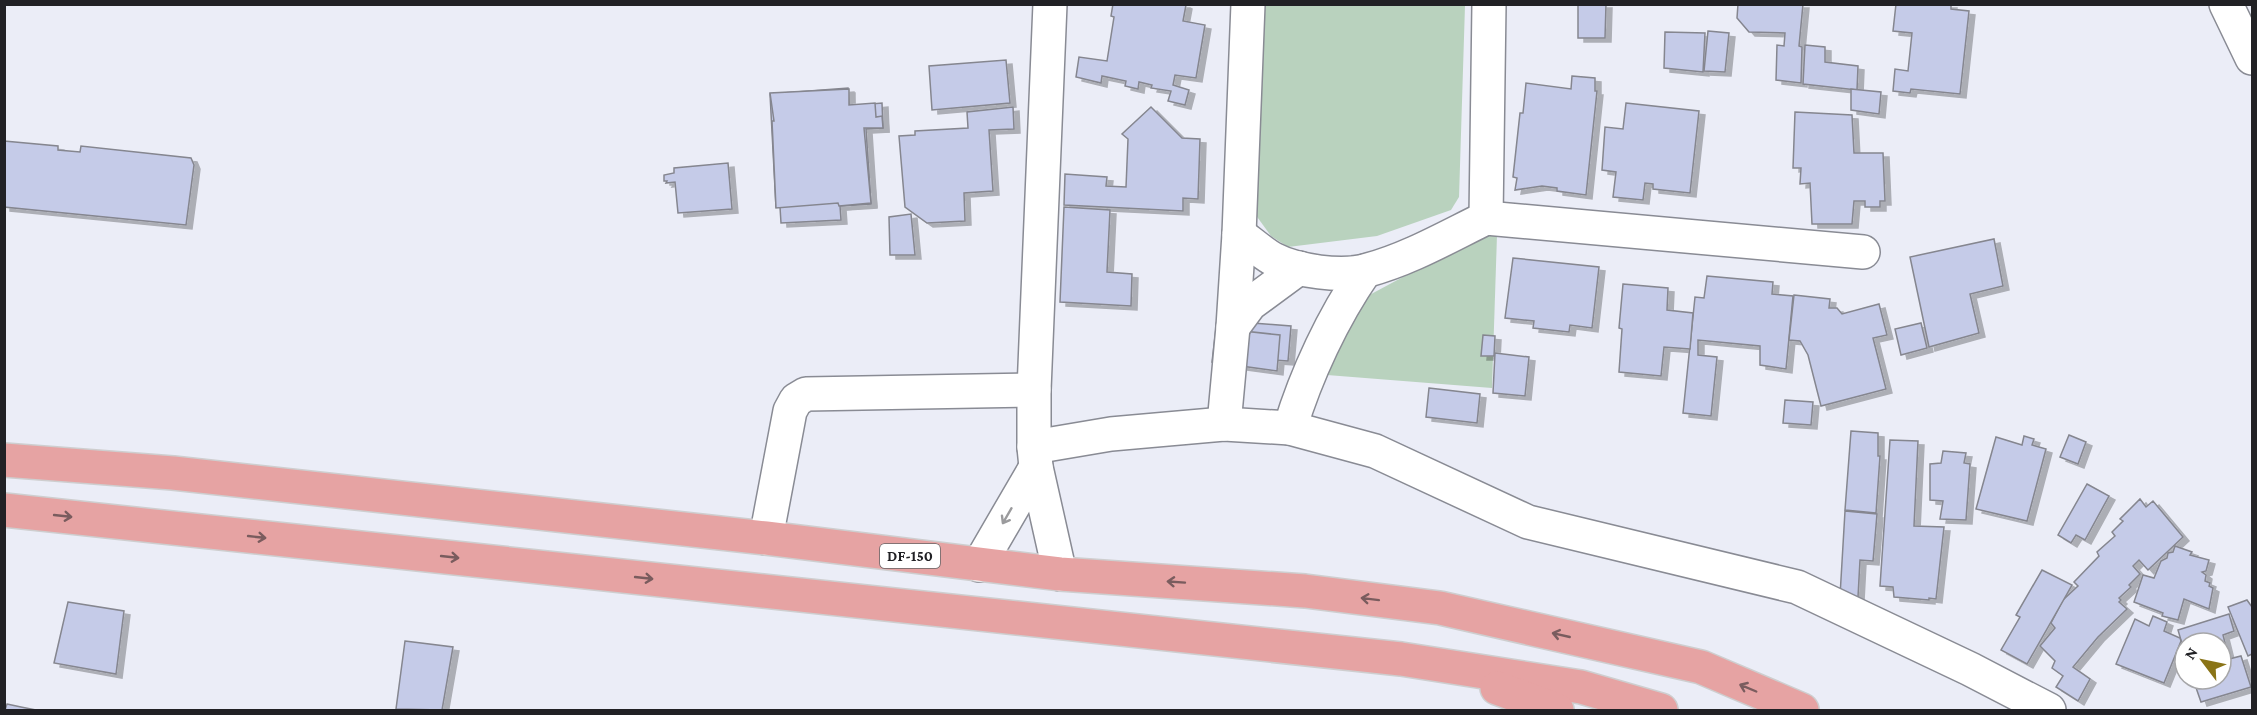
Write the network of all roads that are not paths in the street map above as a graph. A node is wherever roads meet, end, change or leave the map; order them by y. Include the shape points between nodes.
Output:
1 (1050, 4) edge
2 (1248, 4) edge
3 (1489, 4) edge
4 (2226, 4) edge
5 (2253, 58) edge
6 (1486, 218) junction
7 (1239, 234) junction
8 (1863, 252) dead end
9 (1299, 268) junction
10 (1365, 271) junction
11 (1233, 327) junction
12 (1034, 390) junction
13 (1224, 424) junction
14 (1290, 428) junction
15 (1035, 457) junction
16 (4, 460) edge
17 (4, 510) edge
18 (766, 538) junction
19 (979, 565) junction
20 (1060, 574) junction
21 (1401, 659) junction
22 (1557, 711) edge
23 (1661, 711) edge
24 (1802, 711) edge
25 (2049, 711) edge

1 - 12 street
2 - 7 street
3 - 6 street
4 - 5 street
6 - 8 street
6 - 10 street
7 - 9 street via 1272,258
7 - 11 street
9 - 10 street via 1331,273
9 - 11 street via 1250,304
10 - 14 street via 1346,299
11 - 13 street
12 - 15 street
12 - 18 street via 806,394 796,400 790,411
13 - 14 street
13 - 15 street via 1111,434
14 - 25 street via 1375,452 1528,522 1797,587
15 -> 19 street
15 - 20 street
16 - 18 main road, DF-150 via 173,473
17 -> 21 main road
18 - 19 main road, DF-150
19 - 20 main road, DF-150
24 -> 20 main road, DF-150 via 1701,667 1440,608 1305,591
21 - 22 main road via 1514,693
21 - 23 main road via 1581,687

